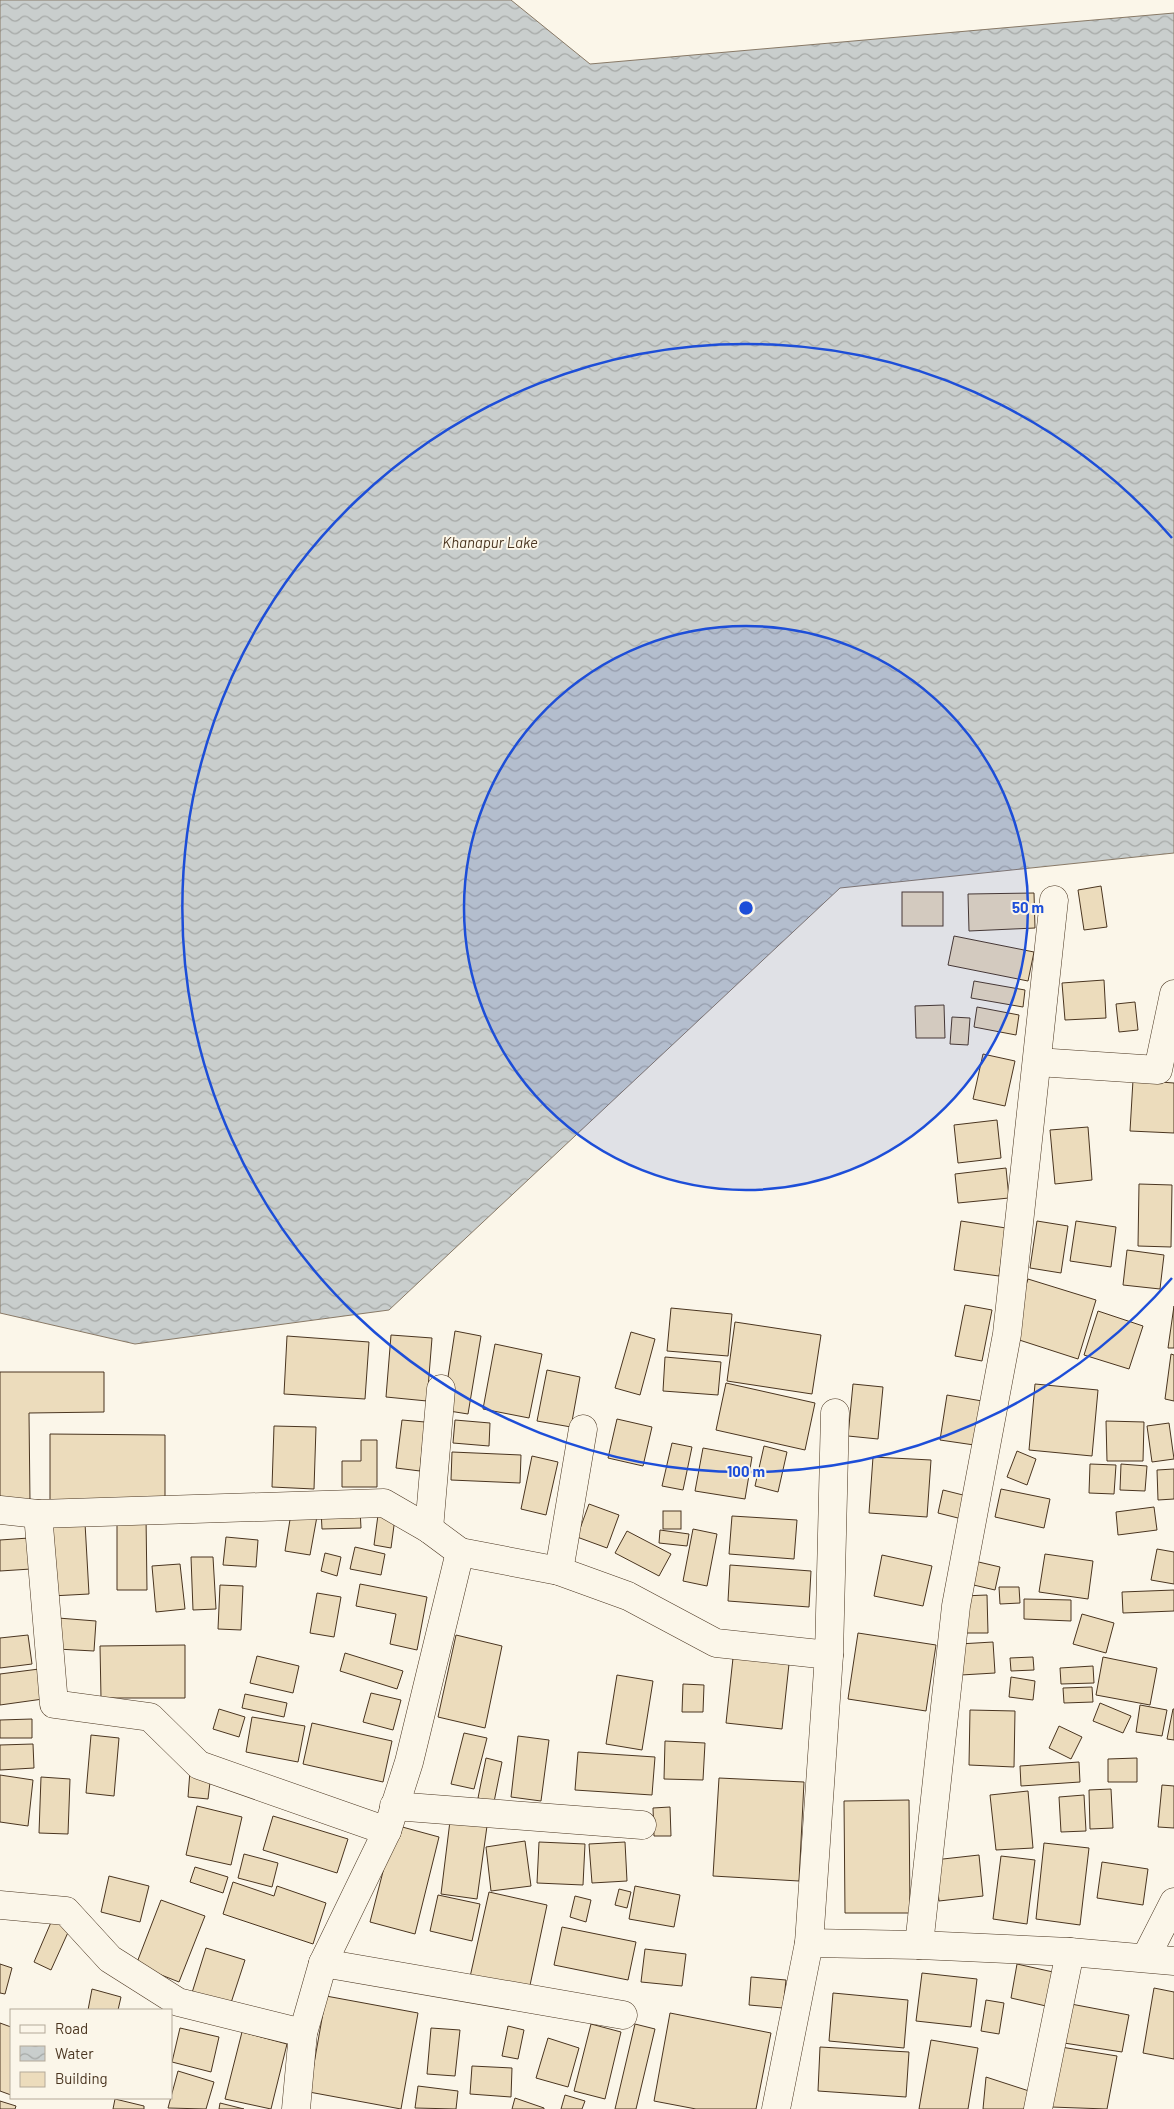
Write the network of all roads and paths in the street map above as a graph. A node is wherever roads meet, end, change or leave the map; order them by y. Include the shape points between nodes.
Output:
1 (1054, 900) dead end
2 (1174, 994) edge
3 (1037, 1062) junction
4 (441, 1389) dead end
5 (834, 1413) dead end
6 (583, 1429) dead end
7 (0, 1510) edge
8 (38, 1514) junction
9 (430, 1528) junction
10 (460, 1552) junction
11 (559, 1571) junction
12 (829, 1654) junction
13 (390, 1819) junction
14 (642, 1825) dead end
15 (1174, 1902) edge
16 (0, 1905) edge
17 (809, 1943) junction
18 (919, 1946) junction
19 (1070, 1952) junction
20 (1146, 1957) junction
21 (1174, 1961) edge
22 (323, 1963) junction
23 (623, 2014) dead end
24 (303, 2033) junction
25 (296, 2109) edge
26 (776, 2109) edge
27 (1038, 2109) edge

1 - 3 street
2 - 3 street via 1158,1070
3 - 18 street via 1007,1334 956,1606
4 - 9 street
5 - 12 street
6 - 11 street
7 - 8 street
8 - 9 street via 384,1503
8 - 13 street via 54,1704 150,1717 199,1765
9 - 10 street
10 - 11 street
10 - 13 street via 409,1762
11 - 12 street via 628,1596 716,1643
12 - 17 street
13 - 14 street
13 - 22 street
15 - 20 street
16 - 24 street via 66,1911 110,1959 178,2002
17 - 18 street
17 - 26 street
18 - 19 street
19 - 20 street
19 - 27 street
20 - 21 street
22 - 23 street
22 - 24 street
24 - 25 street

